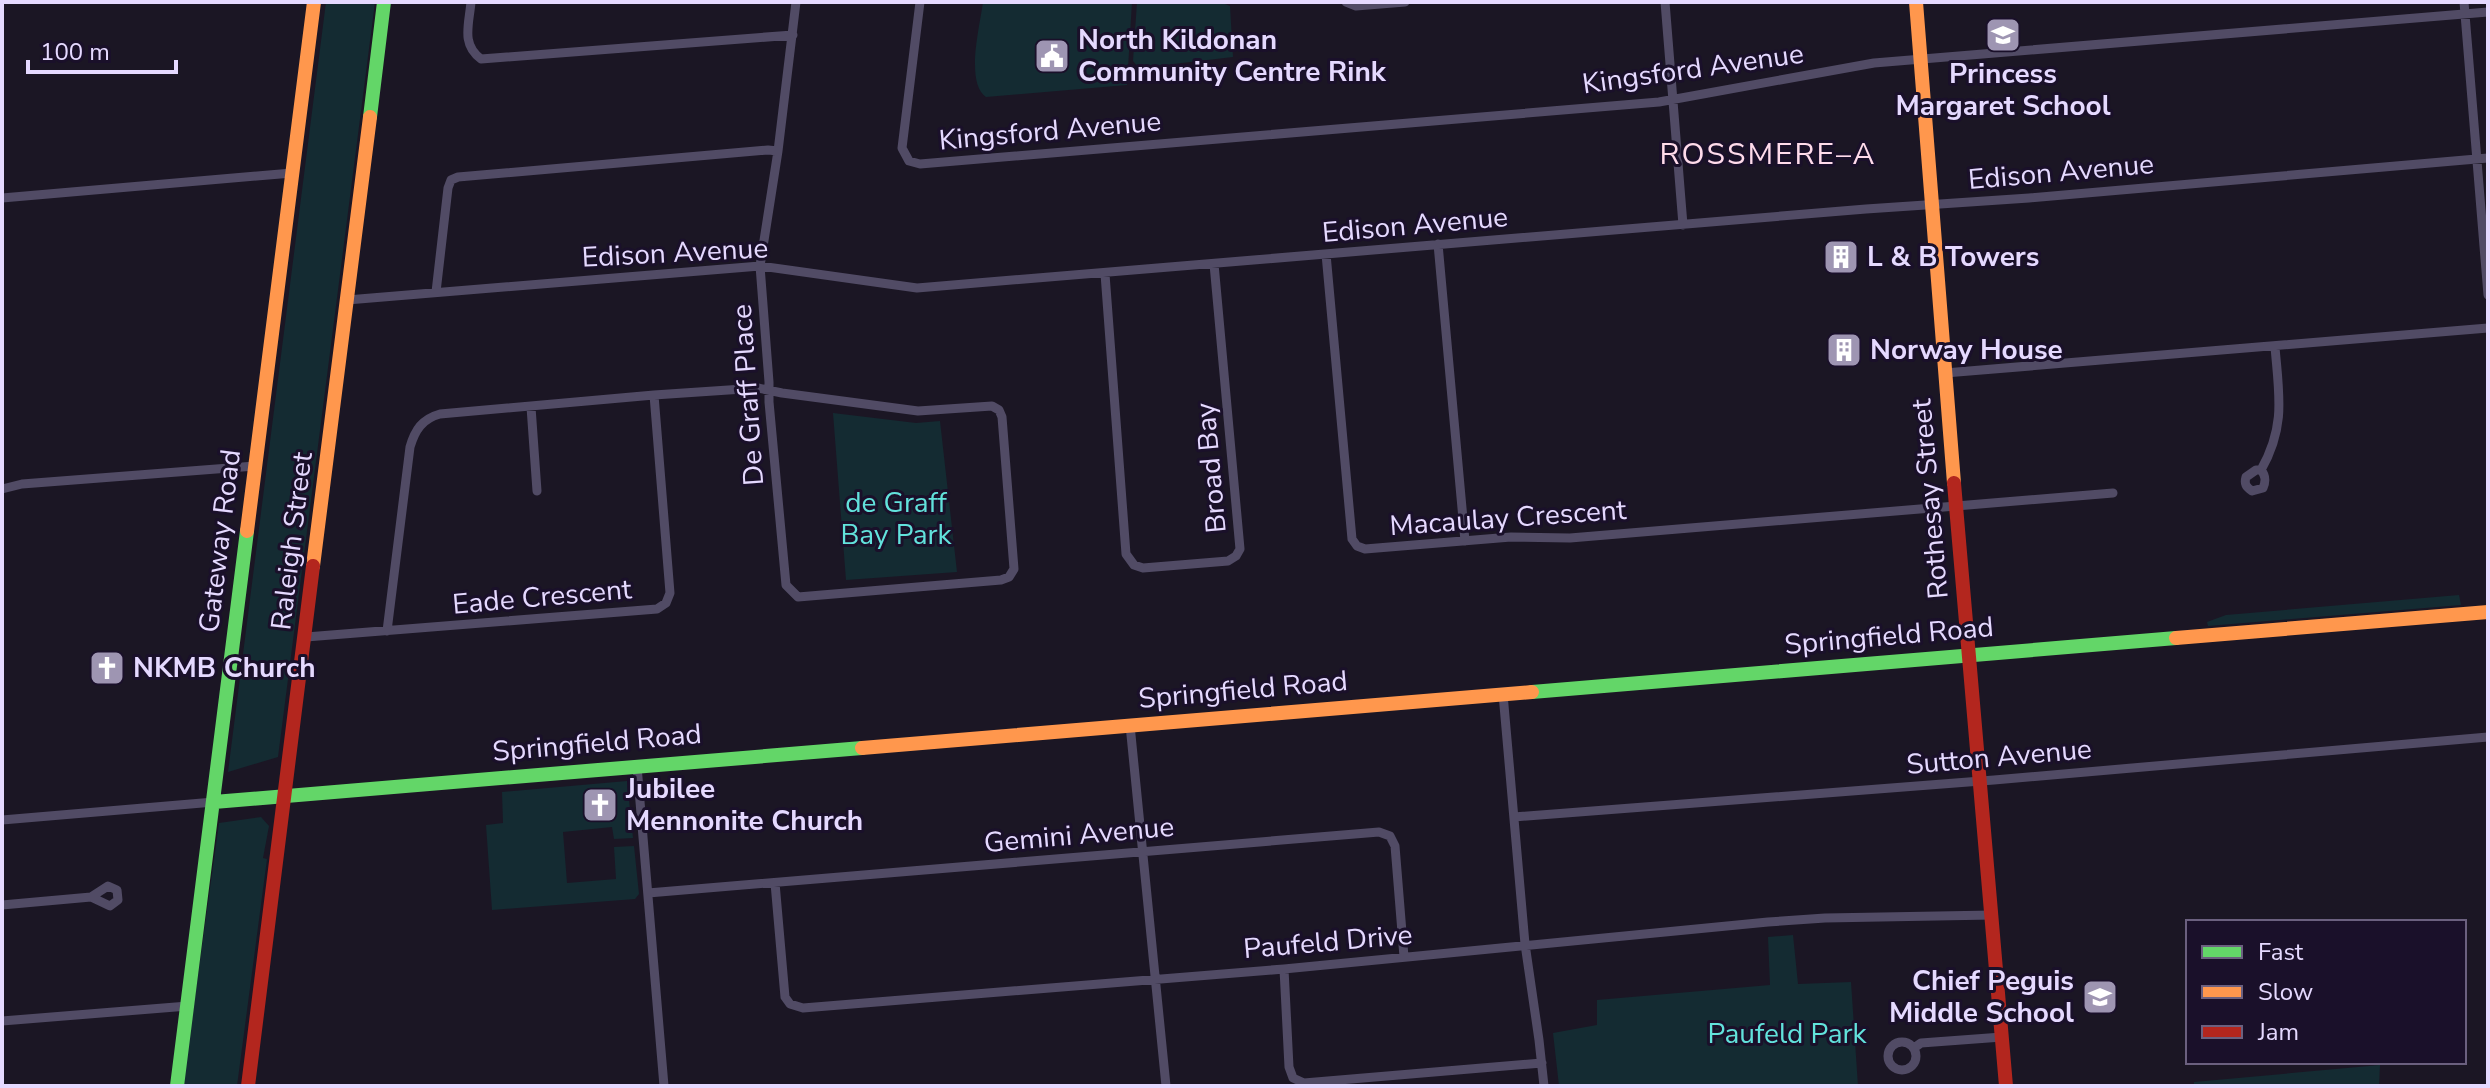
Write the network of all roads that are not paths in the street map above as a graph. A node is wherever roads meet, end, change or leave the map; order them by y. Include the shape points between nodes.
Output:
1 (314, 2) edge
2 (384, 2) edge
3 (471, 2) edge
4 (796, 2) edge
5 (920, 2) edge
6 (1346, 2) edge
7 (1405, 2) edge
8 (1665, 2) edge
9 (1916, 2) edge
10 (2464, 2) edge
11 (2488, 12) edge
12 (2465, 14) junction
13 (793, 35) junction
14 (1921, 61) junction
15 (1672, 100) junction
16 (778, 151) junction
17 (2488, 158) edge
18 (2477, 159) junction
19 (292, 173) junction
20 (2, 198) edge
21 (1931, 204) junction
22 (1683, 225) junction
23 (1438, 244) junction
24 (1326, 254) junction
25 (1214, 264) junction
26 (760, 266) junction
27 (1105, 274) junction
28 (436, 292) junction
29 (2488, 295) edge
30 (347, 300) junction
31 (2488, 328) edge
32 (2275, 347) junction
33 (1945, 373) junction
34 (769, 391) junction
35 (654, 395) junction
36 (531, 407) junction
37 (255, 466) junction
38 (2261, 470) dead end
39 (2, 489) edge
40 (537, 491) dead end
41 (2113, 493) dead end
42 (1956, 505) junction
43 (1465, 541) junction
44 (2488, 612) edge
45 (387, 631) junction
46 (306, 637) junction
47 (1969, 655) junction
48 (1503, 694) junction
49 (1130, 725) junction
50 (2488, 737) edge
51 (637, 766) junction
52 (1981, 780) junction
53 (286, 796) junction
54 (214, 802) junction
55 (1514, 817) junction
56 (2, 820) edge
57 (1144, 852) junction
58 (775, 883) junction
59 (648, 893) junction
60 (91, 897) dead end
61 (2, 905) edge
62 (1993, 915) junction
63 (1525, 944) junction
64 (1404, 957) junction
65 (1284, 969) junction
66 (1156, 978) junction
67 (188, 1006) junction
68 (2, 1021) edge
69 (2002, 1037) junction
70 (1914, 1048) dead end
71 (1542, 1063) junction
72 (177, 1086) edge
73 (248, 1086) edge
74 (664, 1086) edge
75 (1166, 1086) edge
76 (1544, 1086) edge
77 (2006, 1086) edge

1 - 19 street, Gateway Road
2 - 30 street, Raleigh Street
3 - 13 street via 467,38 471,52 481,59
4 - 13 street, De Graff Place
5 - 15 street, Kingsford Avenue via 902,145 906,158 920,164
6 - 7 street
8 - 15 street
9 - 14 street, Rothesay Street
10 - 12 street
11 - 12 street, Kingsford Avenue
12 - 14 street, Kingsford Avenue
12 - 18 street
13 - 16 street, De Graff Place
14 - 15 street, Kingsford Avenue via 1859,66
14 - 21 street, Rothesay Street
15 - 22 street
16 - 26 street, De Graff Place
16 - 28 street via 458,177 448,188
17 - 18 street, Edison Avenue
18 - 21 street, Edison Avenue
18 - 29 street
19 - 20 street
19 - 37 street, Gateway Road
21 - 22 street, Edison Avenue
21 - 33 street, Rothesay Street
22 - 23 street, Edison Avenue
23 - 24 street, Edison Avenue
23 - 43 street
24 - 25 street, Edison Avenue
24 - 43 street, Macaulay Crescent via 1352,539 1365,549
25 - 27 street, Edison Avenue
25 - 27 street, Broad Bay via 1240,549 1228,561 1143,568 1126,554
26 - 27 street, Edison Avenue via 917,288
26 - 28 street, Edison Avenue
26 - 34 street, De Graff Place
28 - 30 street, Edison Avenue
30 - 46 street, Raleigh Street
31 - 32 street
32 - 33 street
32 - 38 street via 2279,423
33 - 42 street, Rothesay Street
34 - 34 street, De Graff Place via 786,585 792,593 798,597 1009,577 1014,569 999,410 992,406 918,411
34 - 35 street
35 - 36 street
35 - 45 street, Eade Crescent via 670,593 666,603 657,609
36 - 40 street
36 - 45 street via 440,414 414,434
37 - 39 street
37 - 54 street, Gateway Road
41 - 42 street, Macaulay Crescent
42 - 43 street, Macaulay Crescent via 1570,538
42 - 47 street, Rothesay Street
44 - 47 street, Springfield Road
45 - 46 street, Eade Crescent
46 - 53 street, Raleigh Street
47 - 48 street, Springfield Road
47 - 52 street, Rothesay Street
48 - 49 street, Springfield Road
48 - 55 street
49 - 51 street, Springfield Road
49 - 57 street
50 - 52 street, Sutton Avenue
51 - 53 street, Springfield Road
51 - 59 street
52 - 55 street, Sutton Avenue
52 - 62 street, Rothesay Street
53 - 54 street, Springfield Road
53 - 73 street, Raleigh Street
54 - 56 street, Springfield Road
54 - 67 street, Gateway Road
55 - 63 street
57 - 58 street, Gemini Avenue
57 - 64 street, Gemini Avenue via 1379,832 1390,836
57 - 66 street
58 - 59 street, Gemini Avenue
58 - 66 street, Paufeld Drive via 784,992 796,1007
59 - 74 street
60 - 61 street
62 - 63 street, Paufeld Drive via 1811,919
62 - 69 street, Rothesay Street
63 - 64 street, Paufeld Drive
63 - 71 street
64 - 65 street, Paufeld Drive
65 - 66 street, Paufeld Drive
65 - 71 street via 1289,1067 1293,1078 1304,1083
66 - 75 street
67 - 68 street
67 - 72 street, Gateway Road
69 - 70 street via 1921,1043
69 - 77 street, Rothesay Street
71 - 76 street

